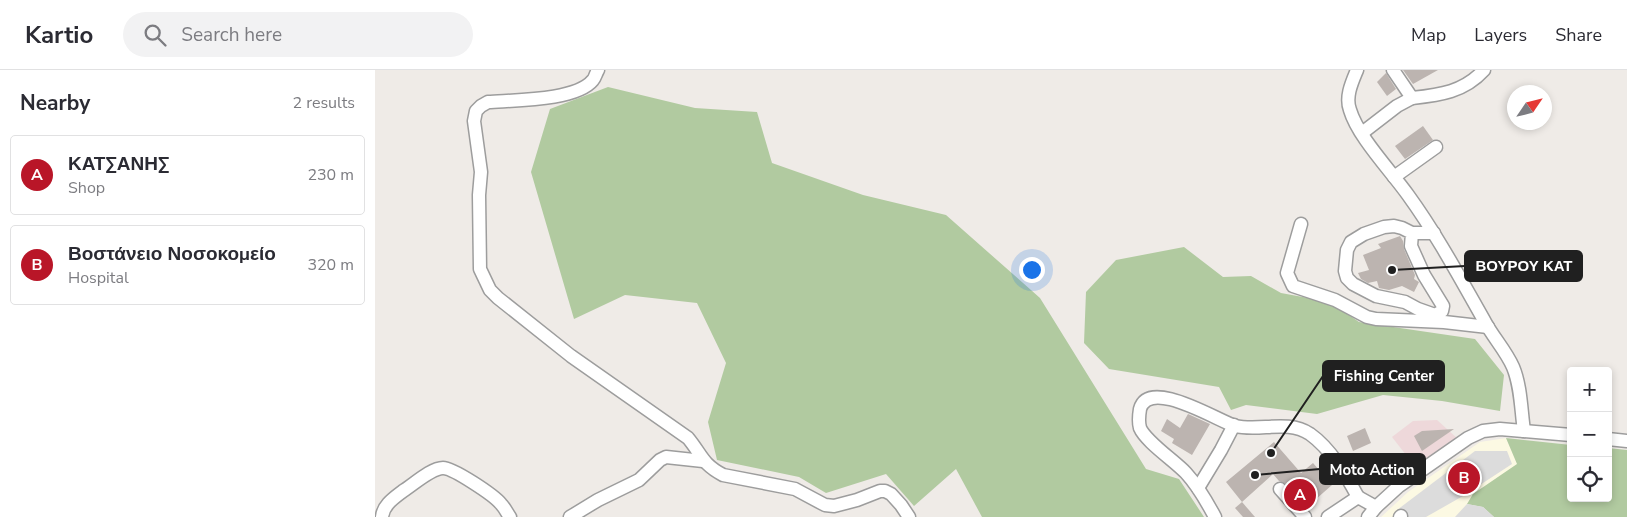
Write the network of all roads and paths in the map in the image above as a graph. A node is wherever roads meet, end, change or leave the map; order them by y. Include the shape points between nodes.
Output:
1 (598, 70) edge
2 (1357, 70) edge
3 (1393, 70) edge
4 (1484, 70) edge
5 (1412, 98) junction
6 (1362, 133) junction
7 (1436, 147) dead end
8 (1394, 177) junction
9 (1301, 224) dead end
10 (1411, 232) junction
11 (1434, 233) junction
12 (1488, 327) junction
13 (1234, 425) junction
14 (1524, 431) junction
15 (1567, 435) edge
16 (1612, 439) edge
17 (1627, 441) edge
18 (703, 461) junction
19 (1198, 488) junction
20 (1280, 489) dead end
21 (1358, 497) junction
22 (1376, 507) junction
23 (382, 517) edge
24 (510, 517) edge
25 (570, 517) edge
26 (909, 517) edge
27 (1215, 517) edge
28 (1305, 517) edge
29 (1328, 517) edge
30 (1367, 517) edge

1 - 18 street via 593,80 582,89 567,95 488,102 476,111 474,121 481,172 480,269 490,290 498,298 571,356 688,438
2 - 6 street via 1349,108
3 - 5 street
4 - 5 street via 1457,90
5 - 6 street
6 - 8 street
7 - 8 street
8 - 11 street
9 - 12 street via 1287,273 1293,286 1335,300 1376,319
10 - 10 street via 1394,226 1384,227 1351,242 1347,250 1347,278 1376,296 1405,302 1435,315 1442,311 1443,306 1411,246
10 - 11 street
11 - 12 street
12 - 14 street via 1513,366
13 - 19 street
13 - 19 street via 1183,403 1155,397 1141,405 1140,428
13 - 21 street via 1293,427 1309,434 1347,476
14 - 15 street
14 - 22 street via 1500,428 1468,438 1399,486
16 - 17 street
18 - 25 street via 666,457 639,480
18 - 26 street via 723,475 789,487 825,505 834,506 885,491
19 - 27 street
20 - 28 street
21 - 22 street
21 - 29 street
22 - 30 street
23 - 24 street via 382,511 393,498 443,468 454,471 491,496

